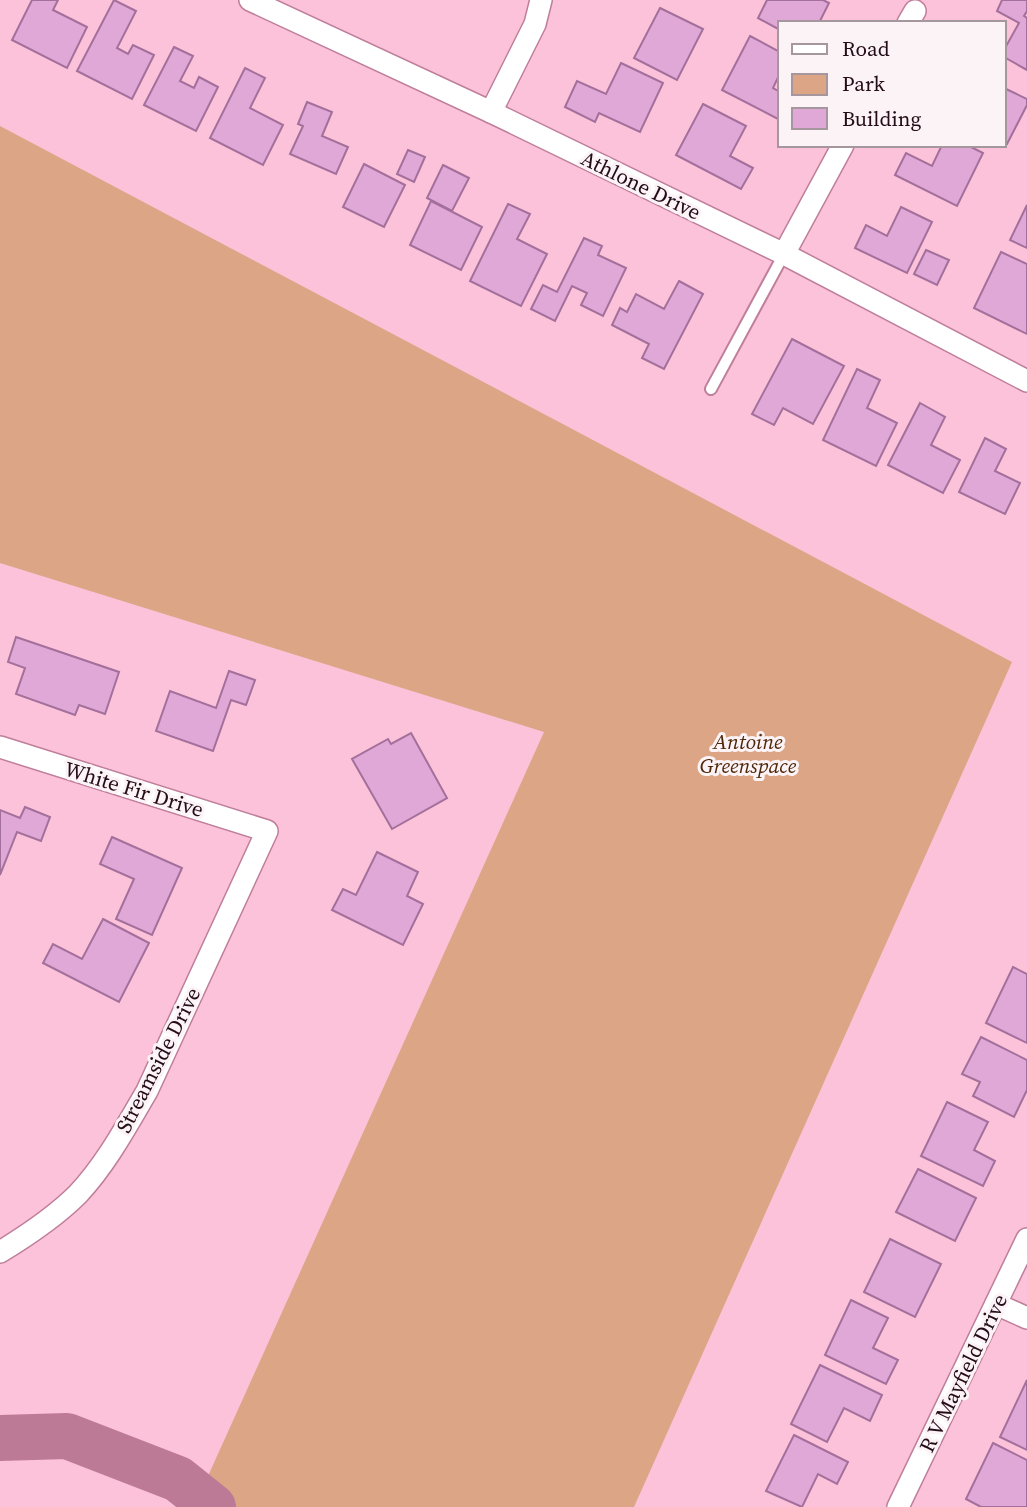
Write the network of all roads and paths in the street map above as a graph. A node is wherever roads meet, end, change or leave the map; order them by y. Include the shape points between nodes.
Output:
1 (250, 0) edge
2 (541, 0) edge
3 (491, 112) junction
4 (841, 147) edge
5 (784, 254) junction
6 (1027, 381) edge
7 (711, 389) dead end
8 (0, 747) edge
9 (267, 831) joint
10 (1027, 1239) edge
11 (0, 1252) edge
12 (996, 1304) junction
13 (1027, 1318) edge
14 (898, 1507) edge

1 - 3 street, Athlone Drive
2 - 3 street via 535,24
3 - 5 street, Athlone Drive
4 - 5 street
5 - 6 street, Athlone Drive
5 - 7 lane
8 - 9 street, White Fir Drive
9 - 11 street, Streamside Drive via 147,1091 124,1131 78,1194
10 - 12 street, R V Mayfield Drive
12 - 13 street
12 - 14 street, R V Mayfield Drive

